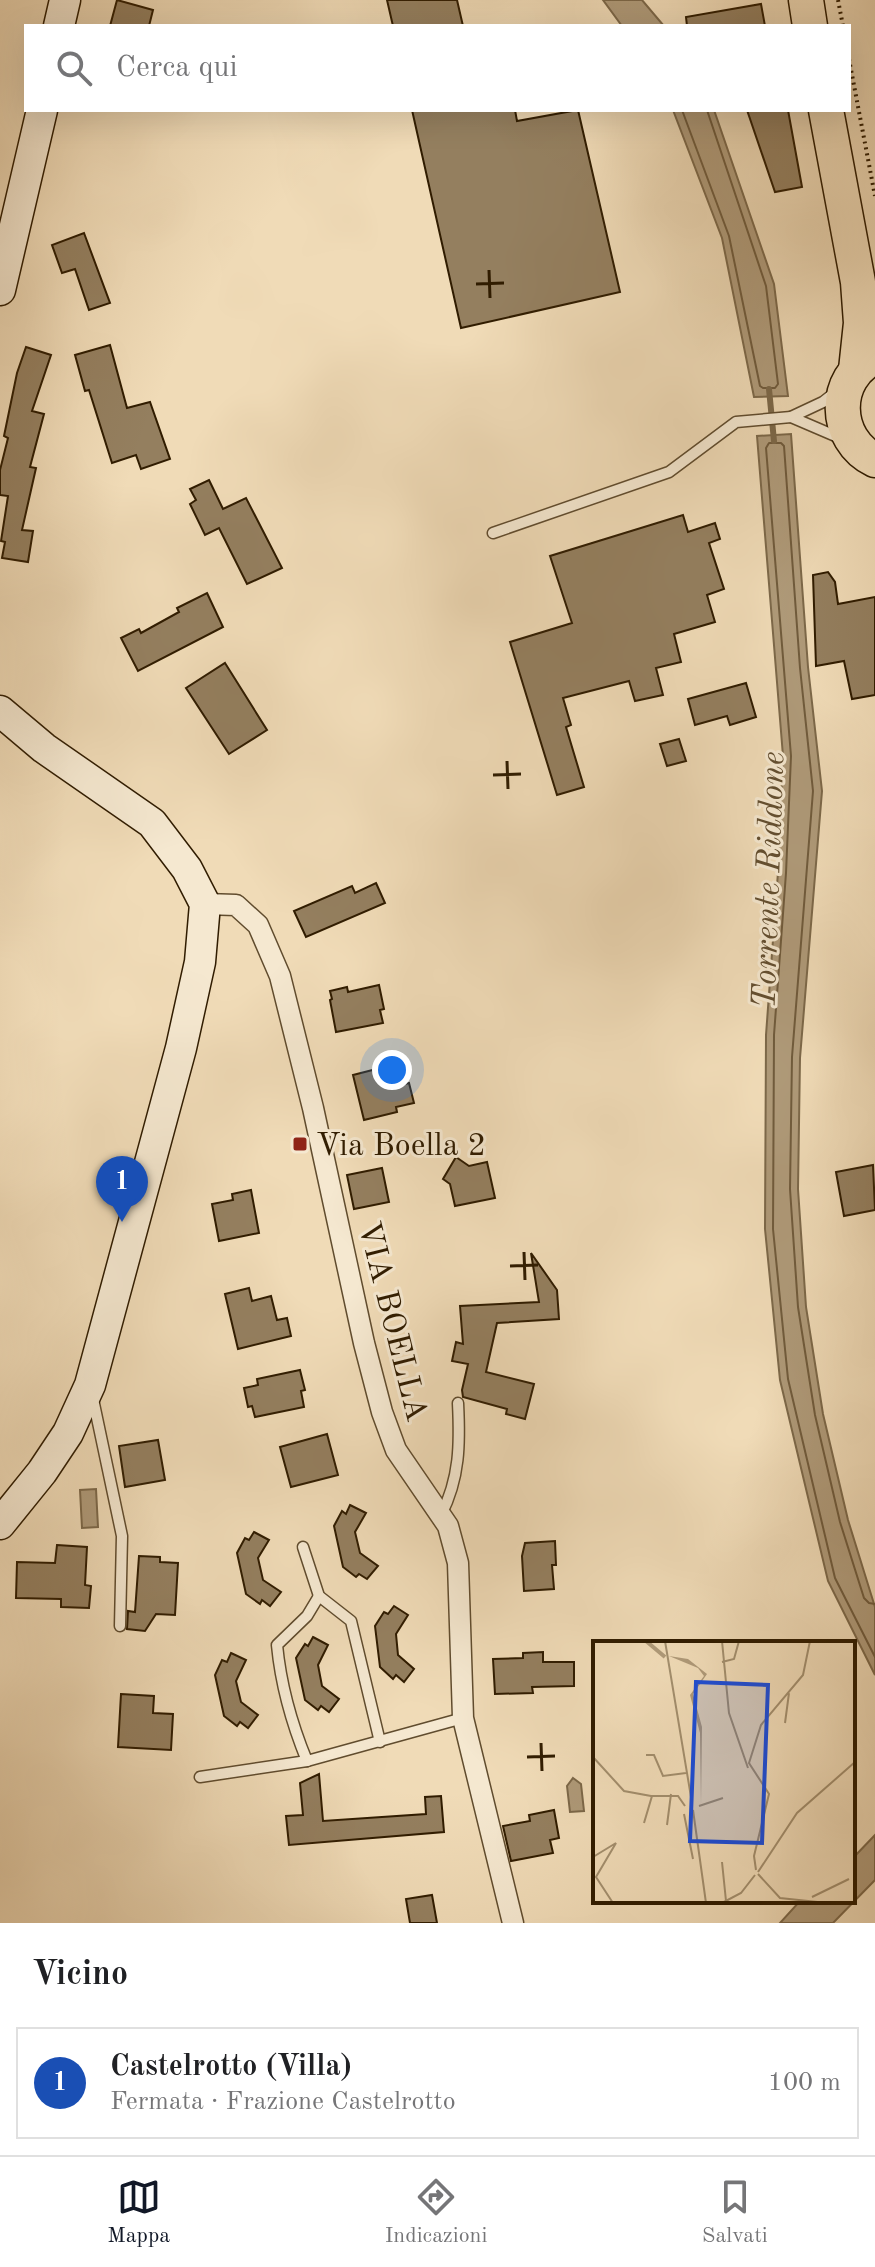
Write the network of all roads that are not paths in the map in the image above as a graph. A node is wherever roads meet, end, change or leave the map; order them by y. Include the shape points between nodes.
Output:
1 (65, 0) edge
2 (806, 0) edge
3 (59, 24) edge
4 (810, 24) edge
5 (42, 112) edge
6 (826, 112) edge
7 (858, 282) junction
8 (0, 290) edge
9 (875, 320) edge
10 (860, 369) edge
11 (791, 417) junction
12 (869, 457) edge
13 (493, 533) dead end
14 (0, 711) edge
15 (205, 904) junction
16 (90, 1385) junction
17 (458, 1403) dead end
18 (441, 1515) junction
19 (0, 1524) edge
20 (303, 1547) dead end
21 (319, 1596) junction
22 (120, 1626) dead end
23 (463, 1718) junction
24 (380, 1742) junction
25 (307, 1761) junction
26 (200, 1777) dead end
27 (513, 1923) edge

1 - 3 main road
2 - 4 main road
5 - 8 main road
6 - 7 main road
7 - 9 main road
7 - 10 main road
10 - 11 lane via 823,402
10 - 12 main road via 843,398 842,415 846,431
11 - 12 lane
11 - 13 lane via 736,422 669,472
14 - 15 main road via 152,823 187,869
15 - 16 main road via 200,962 181,1048
15 - 18 street, VIA BOELLA via 236,905 258,925 280,976 382,1412 396,1450
16 - 19 main road via 68,1433
16 - 22 lane via 122,1536
17 - 18 lane via 458,1470
18 - 23 street, VIA BOELLA via 458,1563
20 - 21 lane
21 - 24 lane via 351,1621
21 - 25 lane via 277,1645 291,1724
23 - 24 lane
23 - 27 street, VIA BOELLA
24 - 25 lane
25 - 26 lane

